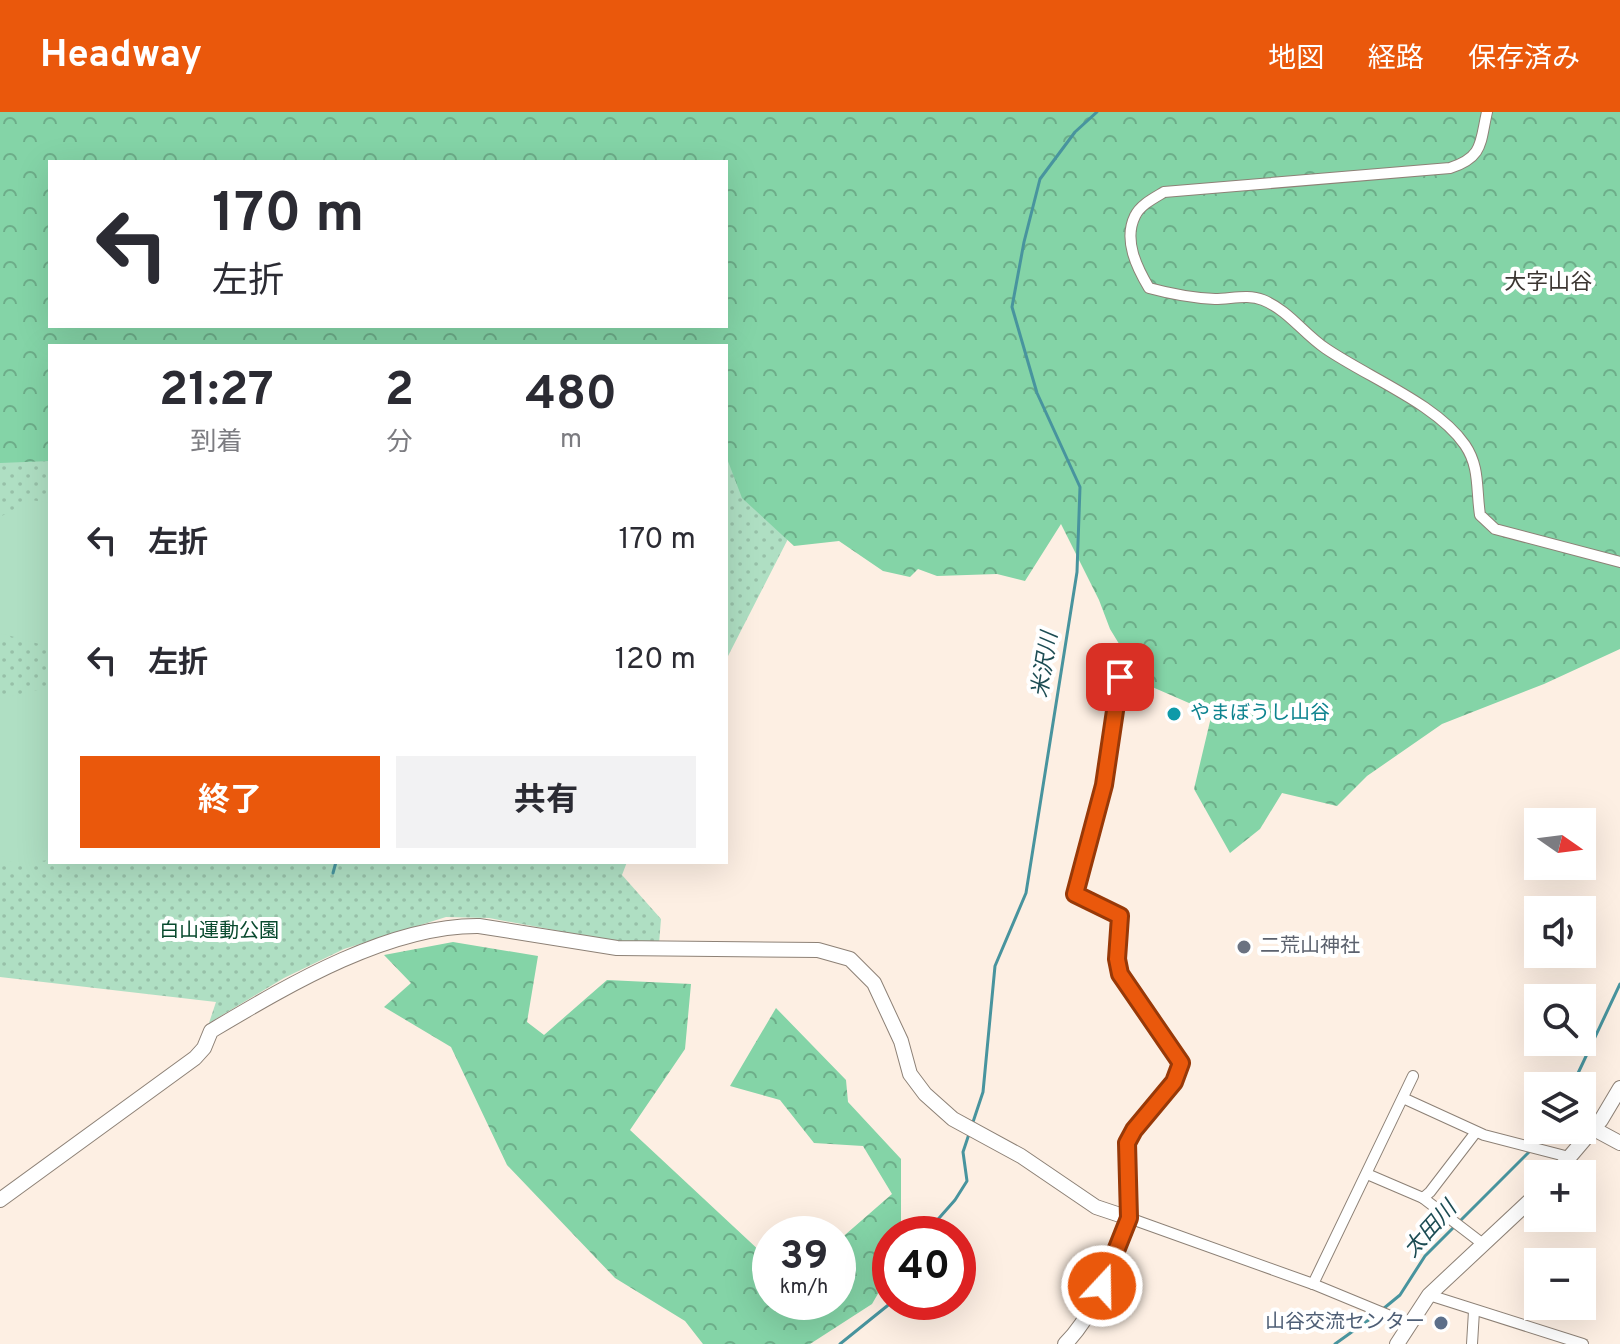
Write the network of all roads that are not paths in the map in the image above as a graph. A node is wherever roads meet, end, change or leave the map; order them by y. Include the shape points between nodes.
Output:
1 (1487, 112) edge
2 (1620, 562) edge
3 (1120, 677) dead end
4 (1413, 1076) dead end
5 (1620, 1088) edge
6 (1403, 1098) junction
7 (1596, 1126) edge
8 (1596, 1130) edge
9 (1476, 1132) junction
10 (1620, 1143) edge
11 (1581, 1144) edge
12 (1569, 1157) junction
13 (1567, 1160) edge
14 (1367, 1174) junction
15 (1423, 1198) junction
16 (0, 1200) edge
17 (1524, 1206) edge
18 (1129, 1218) junction
19 (1483, 1244) junction
20 (1313, 1284) junction
21 (1429, 1295) junction
22 (1474, 1311) junction
23 (1410, 1324) junction
24 (1579, 1343) edge
25 (1065, 1344) edge
26 (1397, 1344) edge
27 (1472, 1344) edge

1 - 2 street via 1481,146 1467,162 1450,168 1164,192 1135,215 1134,257 1149,288 1172,295 1265,300 1323,347 1447,424 1473,460 1480,515 1495,529
3 - 18 street via 1104,785 1075,894 1120,916 1120,974 1181,1063 1174,1082 1127,1143
4 - 6 street
5 - 7 street
6 - 9 street
6 - 14 street
8 - 10 street
9 - 12 street
9 - 15 street
11 - 12 street
12 - 13 street
14 - 15 street
14 - 20 street
15 - 19 street
16 - 18 street via 195,1058 211,1031 237,1015 314,973 400,937 479,926 617,948 818,950 850,959 874,983 910,1074 925,1094 953,1119 1021,1156 1096,1207
17 - 19 street
18 - 20 street
18 - 25 street via 1102,1286
19 - 21 street
20 - 23 street
21 - 22 street
21 - 23 street
22 - 24 street
22 - 27 street
23 - 26 street

